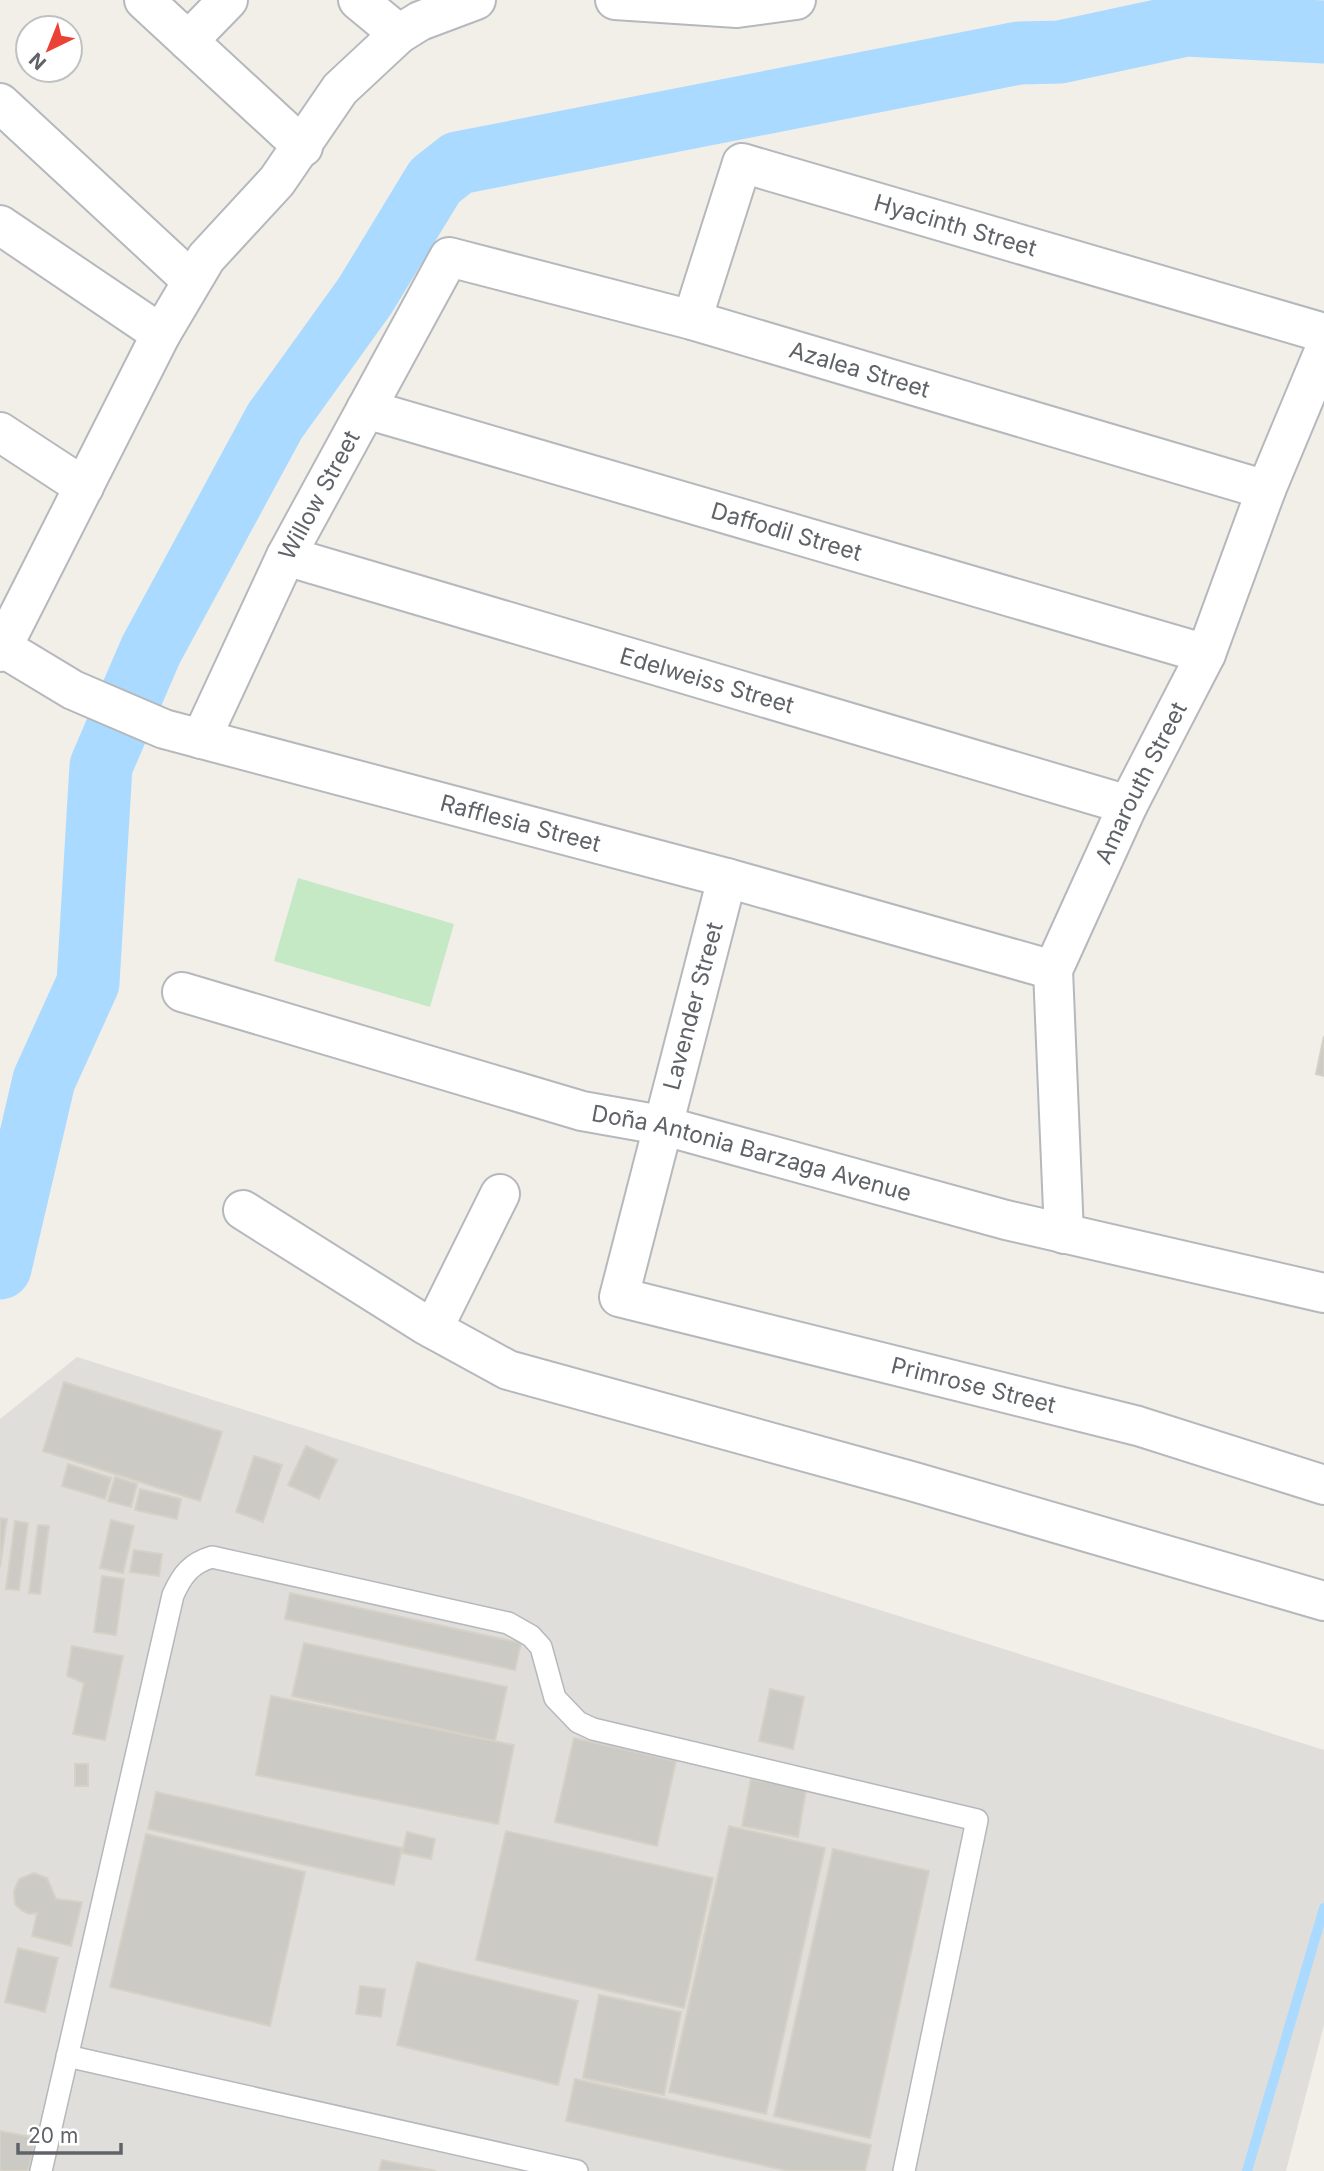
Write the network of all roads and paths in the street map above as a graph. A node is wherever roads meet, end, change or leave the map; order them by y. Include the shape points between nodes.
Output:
1 (144, 0) edge
2 (228, 0) edge
3 (358, 0) edge
4 (476, 0) edge
5 (615, 0) edge
6 (796, 0) edge
7 (733, 4) edge
8 (399, 34) junction
9 (188, 41) junction
10 (0, 103) edge
11 (303, 147) junction
12 (0, 225) edge
13 (449, 257) joint
14 (191, 280) junction
15 (692, 320) junction
16 (1324, 333) edge
17 (161, 334) junction
18 (1324, 351) edge
19 (366, 409) junction
20 (0, 432) edge
21 (84, 487) junction
22 (1266, 490) junction
23 (286, 555) junction
24 (0, 649) edge
25 (1206, 654) junction
26 (201, 739) junction
27 (1129, 805) junction
28 (727, 878) junction
29 (1053, 970) junction
30 (182, 992) dead end
31 (661, 1125) junction
32 (500, 1194) dead end
33 (243, 1210) dead end
34 (1064, 1234) junction
35 (1324, 1293) edge
36 (620, 1297) joint
37 (433, 1329) junction
38 (1324, 1485) edge
39 (1324, 1601) edge
40 (67, 2056) junction
41 (41, 2171) edge
42 (577, 2171) edge
43 (904, 2171) edge

1 - 9 street
2 - 9 street
3 - 8 street
4 - 8 street
5 - 7 street
6 - 7 street
8 - 11 street via 340,89
9 - 11 street
10 - 14 street
11 - 14 street
12 - 17 street
13 - 15 street, Azalea Street
13 - 19 street, Willow Street
14 - 17 street
15 - 16 street, Hyacinth Street via 742,163
15 - 22 street, Azalea Street
17 - 21 street
18 - 22 street, Amarouth Street
19 - 23 street, Willow Street
19 - 25 street, Daffodil Street
20 - 21 street
21 - 24 street
22 - 25 street, Amarouth Street
23 - 26 street, Willow Street
23 - 27 street, Edelweiss Street
24 - 26 street, Rafflesia Street via 73,690 164,729
25 - 27 street, Amarouth Street
26 - 28 street, Rafflesia Street
27 - 29 street, Amarouth Street
28 - 29 street, Rafflesia Street
28 - 31 street, Lavender Street
29 - 34 street, Amarouth Street
30 - 31 street, Doña Antonia Barzaga Avenue via 582,1111
31 - 34 street, Doña Antonia Barzaga Avenue
31 - 36 street, Lavender Street
32 - 37 street
33 - 37 street
34 - 35 street, Doña Antonia Barzaga Avenue
36 - 38 street, Primrose Street via 1138,1426
37 - 39 street via 508,1370
40 - 41 lane
40 - 42 lane
40 - 43 lane via 173,1595 189,1568 212,1557 508,1623 541,1647 555,1698 593,1729 977,1820

